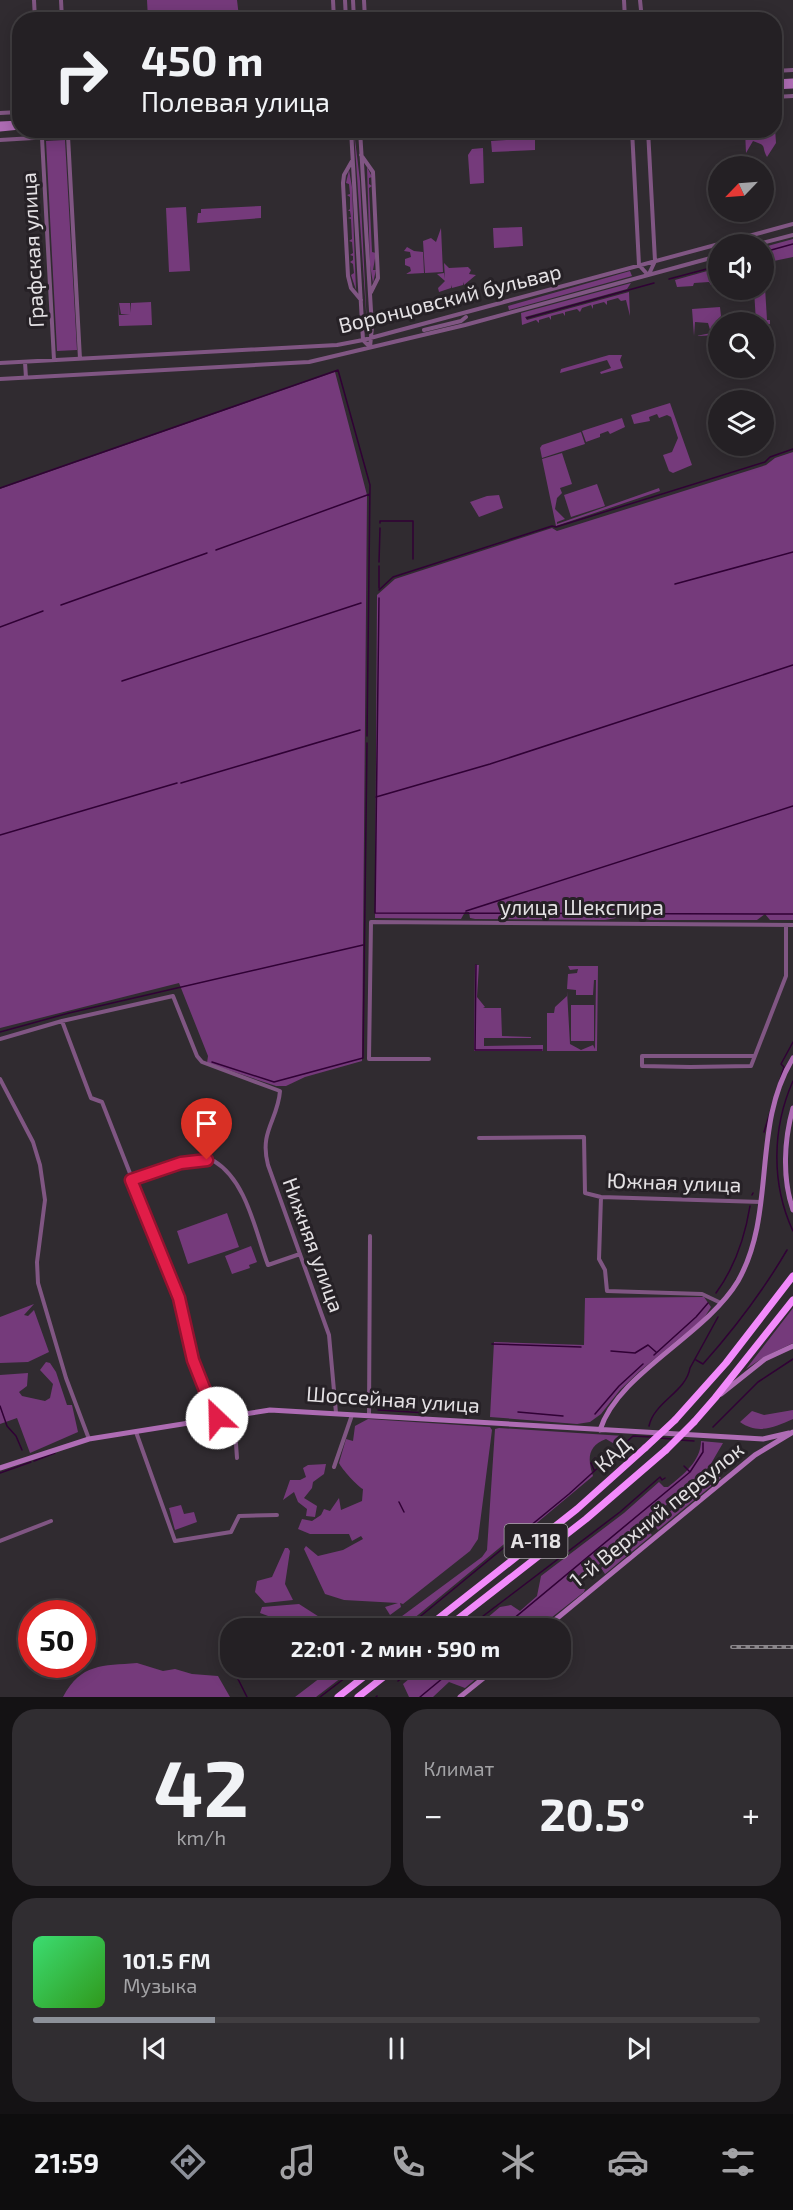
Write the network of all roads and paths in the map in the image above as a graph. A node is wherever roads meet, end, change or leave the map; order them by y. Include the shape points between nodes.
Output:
1 (42, 138) joint
2 (68, 138) edge
3 (352, 138) edge
4 (361, 138) edge
5 (632, 138) edge
6 (648, 138) edge
7 (0, 140) edge
8 (362, 156) junction
9 (353, 160) junction
10 (793, 224) edge
11 (783, 227) junction
12 (777, 228) junction
13 (793, 235) edge
14 (786, 237) junction
15 (779, 239) junction
16 (774, 240) edge
17 (708, 259) edge
18 (655, 261) junction
19 (639, 265) junction
20 (648, 275) junction
21 (370, 292) junction
22 (361, 300) junction
23 (465, 315) junction
24 (473, 323) junction
25 (418, 334) junction
26 (372, 338) junction
27 (363, 340) junction
28 (369, 347) junction
29 (80, 359) junction
30 (54, 360) junction
31 (25, 362) junction
32 (0, 363) edge
33 (26, 378) junction
34 (0, 379) edge
35 (786, 924) junction
36 (793, 925) edge
37 (62, 1021) junction
38 (0, 1039) edge
39 (754, 1056) junction
40 (793, 1058) edge
41 (429, 1059) dead end
42 (0, 1079) edge
43 (793, 1108) edge
44 (479, 1138) dead end
45 (131, 1180) junction
46 (601, 1197) junction
47 (762, 1202) junction
48 (793, 1210) edge
49 (370, 1236) dead end
50 (300, 1254) junction
51 (793, 1276) edge
52 (793, 1300) edge
53 (722, 1304) junction
54 (793, 1346) edge
55 (715, 1398) junction
56 (336, 1413) junction
57 (352, 1414) junction
58 (234, 1415) junction
59 (369, 1416) junction
60 (213, 1419) junction
61 (600, 1430) junction
62 (135, 1431) junction
63 (791, 1433) edge
64 (753, 1438) junction
65 (89, 1439) junction
66 (755, 1455) junction
67 (237, 1458) dead end
68 (334, 1467) dead end
69 (0, 1468) edge
70 (277, 1515) dead end
71 (51, 1521) dead end
72 (0, 1541) edge
73 (439, 1618) edge
74 (459, 1618) edge
75 (557, 1618) edge
76 (362, 1678) edge
77 (382, 1678) edge
78 (484, 1678) edge
79 (338, 1697) edge
80 (358, 1697) edge
81 (460, 1697) edge

1 - 7 street
1 - 30 street, Графская улица
2 - 29 street, Графская улица
3 - 9 street
4 - 8 street
5 - 19 street
6 - 18 street
8 - 21 street
8 - 21 street via 373,172 378,278
9 - 22 street
9 - 22 street via 343,183 351,288
10 - 11 street, Воронцовский бульвар
11 - 12 street, Воронцовский бульвар
11 - 14 street
12 - 15 street
12 - 18 street, Воронцовский бульвар
13 - 14 street
14 - 15 street
15 - 16 street
17 - 20 street, Воронцовский бульвар
18 - 19 street, Воронцовский бульвар
18 - 20 street
19 - 20 street
19 - 23 street, Воронцовский бульвар
20 - 24 street, Воронцовский бульвар
21 - 26 street
22 - 27 street
23 - 24 street
23 - 25 street via 461,321
23 - 26 street, Воронцовский бульвар
24 - 25 street, Воронцовский бульвар
25 - 28 street, Воронцовский бульвар
26 - 27 street, Воронцовский бульвар
26 - 28 street
27 - 28 street
27 - 29 street, Воронцовский бульвар via 337,345
28 - 33 street, Воронцовский бульвар via 331,358 287,364
29 - 30 street, Воронцовский бульвар
30 - 31 street, Воронцовский бульвар
31 - 32 street, Воронцовский бульвар
31 - 33 street
33 - 34 street, Воронцовский бульвар
35 - 36 street, улица Шекспира
35 - 39 street via 786,976
35 - 41 street, улица Шекспира via 371,922 369,1059
37 - 38 street
37 - 45 street via 91,1098 102,1102
37 - 50 street, Нижняя улица via 173,996 202,1062 280,1091 264,1148
39 - 39 street via 642,1056 642,1066 751,1066
40 - 47 main road via 770,1117
42 - 65 street via 33,1142 40,1165 45,1200 38,1283
43 - 48 main road via 786,1166
44 - 46 street, Южная улица via 584,1137 585,1193
45 - 50 street via 181,1163 214,1161 238,1189 268,1265
45 - 60 street via 179,1298 193,1360
46 - 47 street, Южная улица
46 - 53 street via 599,1259 605,1270 607,1291 702,1294
47 - 53 main road via 747,1262
49 - 59 street
50 - 56 street, Нижняя улица via 329,1335
51 - 73 highway, КАД / А-118, bridge via 726,1363 675,1420 577,1509
52 - 55 highway, КАД / А-118
53 - 61 main road via 625,1391
54 - 55 main road via 765,1359
55 - 74 highway, КАД / А-118, bridge via 666,1450 586,1519
56 - 57 main road, Шоссейная улица
56 - 58 main road, Шоссейная улица via 270,1410
57 - 59 main road, Шоссейная улица
57 - 68 street
58 - 60 main road, Шоссейная улица
58 - 67 street
59 - 61 main road, Шоссейная улица
60 - 62 main road, Шоссейная улица
61 - 64 main road, Шоссейная улица
62 - 65 main road, Шоссейная улица
62 - 70 street via 175,1541 231,1532 239,1516
63 - 64 main road, Шоссейная улица
63 - 66 main road, 1-й Верхний переулок
64 - 66 main road via 758,1446
65 - 69 main road, Шоссейная улица
66 - 75 main road, 1-й Верхний переулок
71 - 72 street
76 - 79 highway
77 - 80 highway
78 - 81 main road

